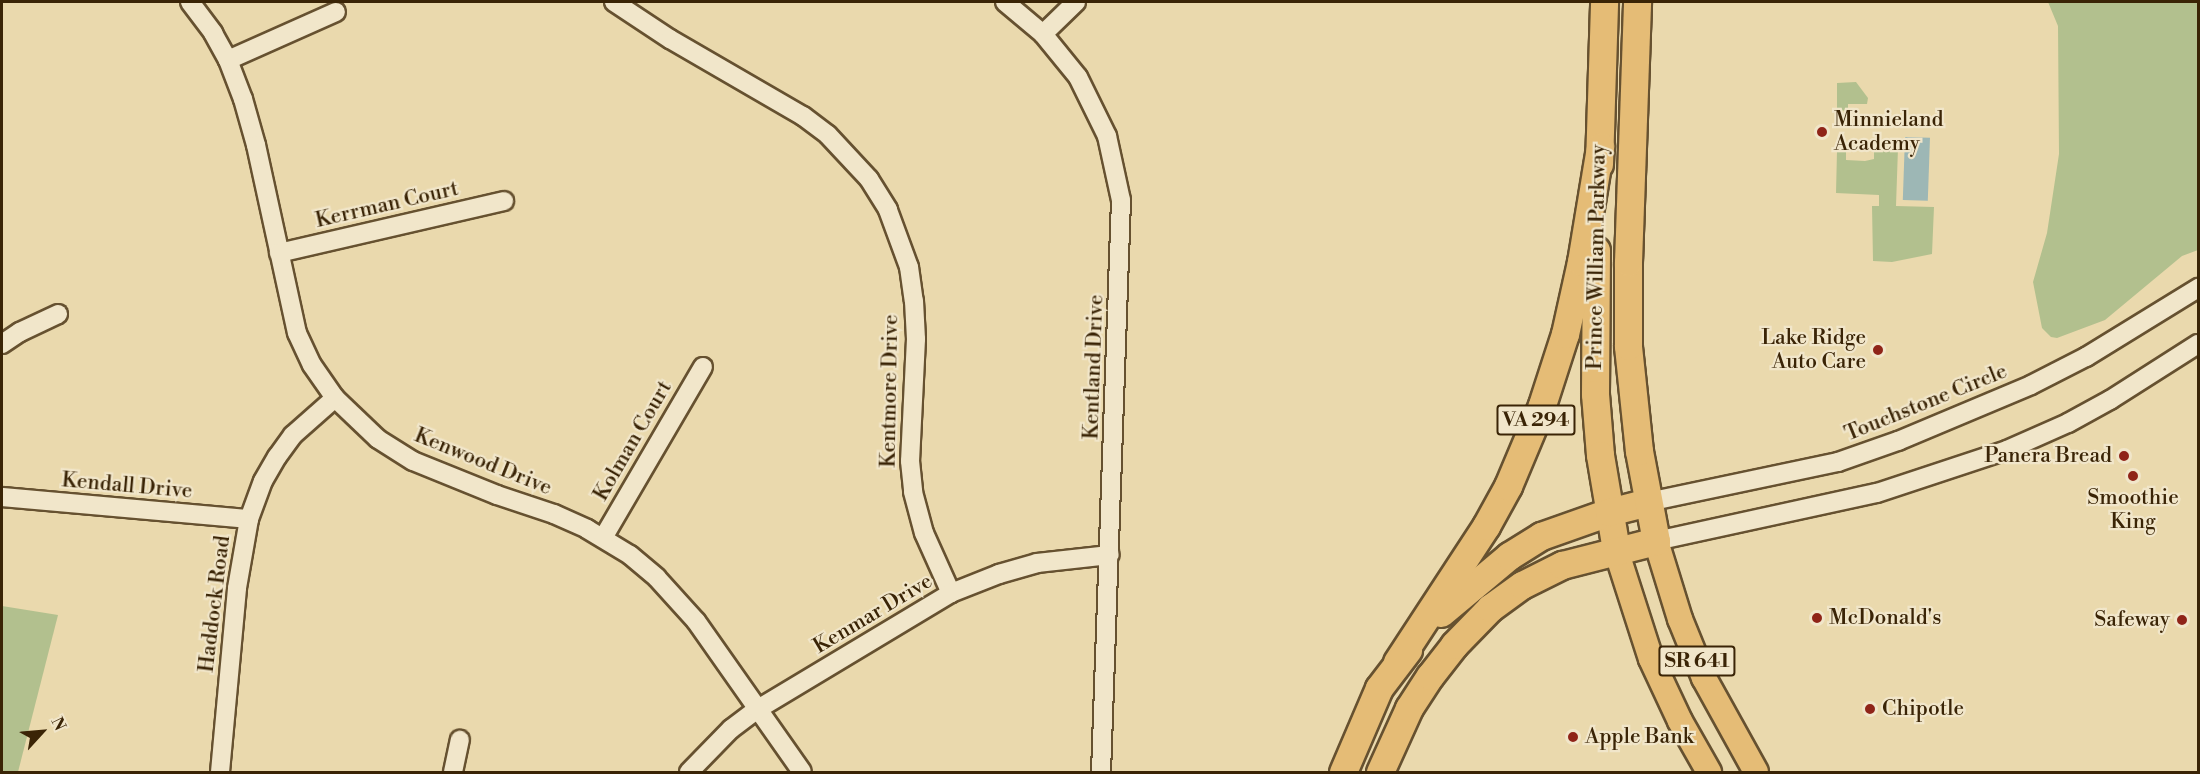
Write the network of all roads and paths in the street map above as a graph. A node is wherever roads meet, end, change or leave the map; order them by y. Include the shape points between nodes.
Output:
1 (190, 2) edge
2 (614, 2) edge
3 (1005, 2) edge
4 (1076, 2) edge
5 (1604, 2) edge
6 (1637, 2) edge
7 (336, 12) dead end
8 (1043, 34) junction
9 (228, 60) junction
10 (1600, 147) junction
11 (504, 201) dead end
12 (279, 253) junction
13 (2199, 288) edge
14 (58, 314) dead end
15 (2, 344) edge
16 (2199, 344) edge
17 (703, 367) dead end
18 (335, 398) junction
19 (2, 497) edge
20 (1648, 502) junction
21 (1608, 512) junction
22 (249, 519) junction
23 (603, 538) junction
24 (1656, 541) junction
25 (1616, 550) junction
26 (1110, 555) junction
27 (951, 593) junction
28 (1397, 662) junction
29 (758, 709) junction
30 (460, 740) dead end
31 (220, 772) edge
32 (453, 772) edge
33 (688, 772) edge
34 (802, 772) edge
35 (1101, 772) edge
36 (1343, 772) edge
37 (1380, 772) edge
38 (1709, 772) edge
39 (1756, 772) edge

1 - 9 street, Kenwood Drive
2 - 27 street, Kentmore Drive via 828,135 869,179 888,210 909,267 914,302 910,461 913,492 924,533
3 - 8 street, Kentland Drive
4 - 8 street
5 - 10 highway, Prince William Parkway / VA 294
6 - 20 highway, Prince William Parkway via 1628,346
7 - 9 street
8 - 26 street, Kentland Drive via 1078,77 1094,106 1113,157 1121,200
9 - 12 street, Kenwood Drive via 256,145
10 - 21 highway, Prince William Parkway via 1595,394
10 - 28 highway, VA 294 via 1579,273 1542,405 1508,486 1486,526
11 - 12 street, Kerrman Court
12 - 18 street, Kenwood Drive via 297,333 312,365
13 - 20 street, Touchstone Circle via 2086,357 2031,385 1898,441 1838,462
14 - 15 street
16 - 24 street via 2100,406 2007,450 1877,493
17 - 23 street, Kolman Court
18 - 22 street, Haddock Road via 293,435 277,457
18 - 23 street, Kenwood Drive via 378,440 413,461 554,514
19 - 22 street, Kendall Drive
20 - 21 highway
20 - 24 highway, Prince William Parkway
21 - 25 highway, Prince William Parkway
21 - 28 highway via 1541,536 1509,556 1448,606
22 - 31 street, Haddock Road via 237,588
23 - 29 street, Kenwood Drive via 630,555 678,599
24 - 25 highway
24 - 39 main road, SR 641 via 1680,619 1704,678
25 - 37 highway via 1544,572 1490,608 1430,676 1400,725
25 - 38 main road, SR 641 via 1651,659
26 - 27 street, Kenmar Drive via 1037,563 999,573
26 - 35 street, Kentland Drive
27 - 29 street, Kenmar Drive
28 - 36 highway, VA 294 via 1379,688
29 - 33 street, Kenmar Drive via 731,729
29 - 34 street, Kenwood Drive
30 - 32 street

